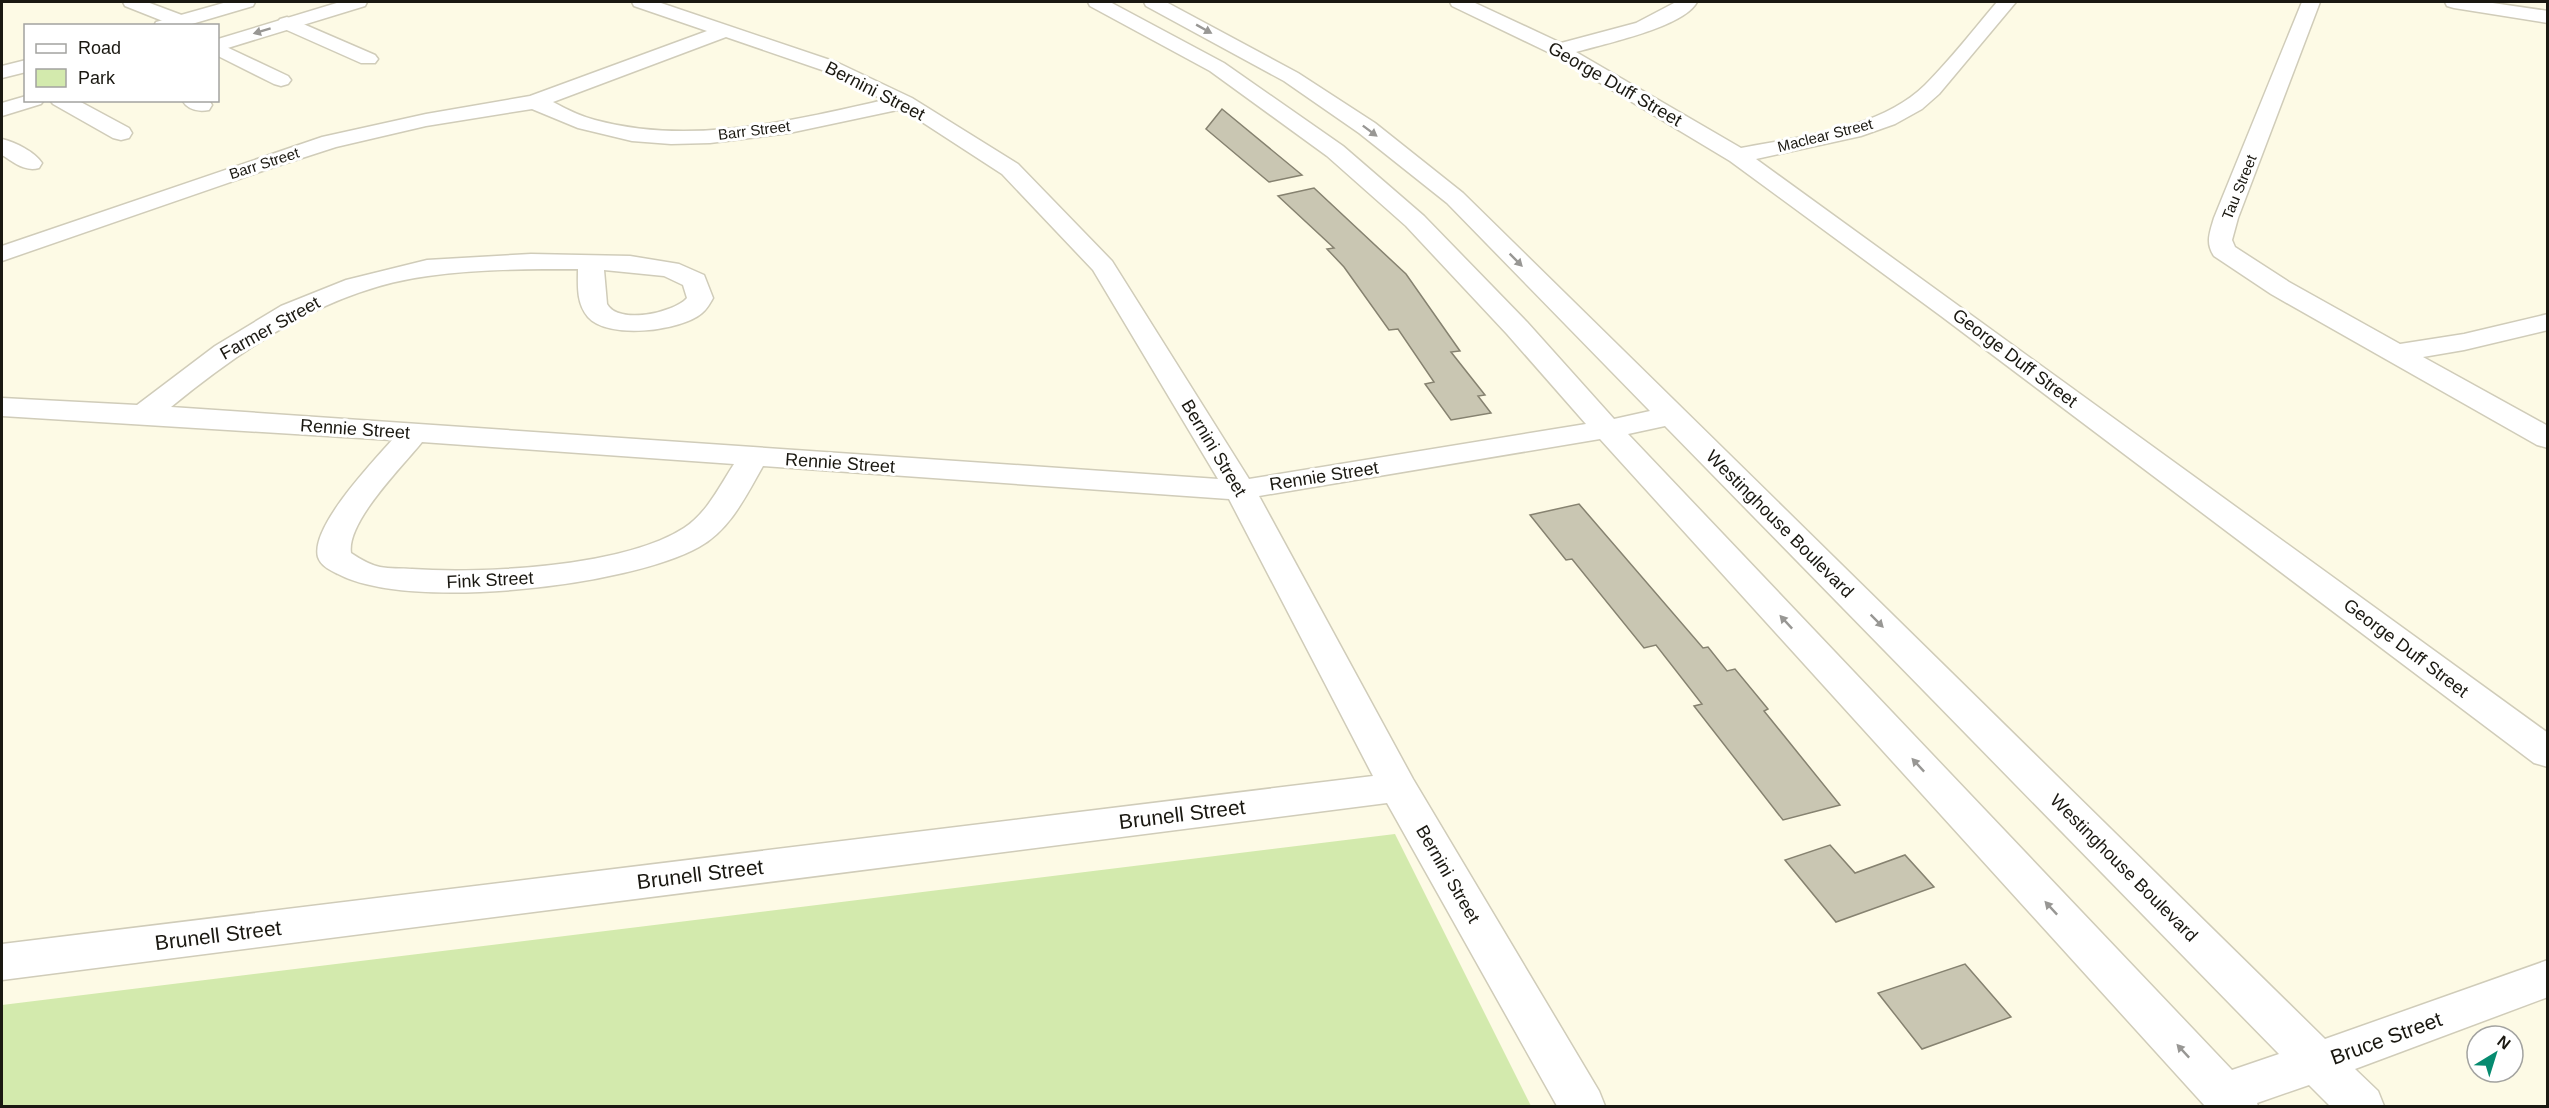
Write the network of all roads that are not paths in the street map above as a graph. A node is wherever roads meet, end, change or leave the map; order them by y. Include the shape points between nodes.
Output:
1 (132, 2) edge
2 (246, 2) edge
3 (358, 2) edge
4 (641, 2) edge
5 (1096, 2) edge
6 (1153, 2) edge
7 (1459, 2) edge
8 (1688, 2) edge
9 (2007, 2) edge
10 (2311, 2) edge
11 (2454, 2) edge
12 (2547, 17) edge
13 (172, 23) edge
14 (287, 23) junction
15 (728, 30) junction
16 (219, 47) edge
17 (219, 48) edge
18 (1559, 50) junction
19 (368, 60) dead end
20 (24, 66) edge
21 (2, 72) edge
22 (281, 80) dead end
23 (28, 102) edge
24 (64, 102) edge
25 (534, 102) junction
26 (904, 102) junction
27 (2, 110) edge
28 (121, 133) dead end
29 (2, 146) edge
30 (1738, 156) junction
31 (31, 163) dead end
32 (2, 254) edge
33 (591, 262) dead end
34 (2547, 322) edge
35 (2399, 353) junction
36 (2, 407) edge
37 (144, 414) junction
38 (1672, 416) junction
39 (1607, 429) junction
40 (414, 433) junction
41 (2547, 439) edge
42 (753, 457) junction
43 (1240, 490) junction
44 (2547, 753) edge
45 (1398, 787) junction
46 (2, 962) edge
47 (2547, 978) edge
48 (2318, 1062) junction
49 (2229, 1100) edge
50 (1582, 1107) edge
51 (2361, 1107) edge

1 - 13 street
2 - 13 street
3 - 14 street
4 - 15 street, Bernini Street
5 - 39 street via 1218,67 1335,151 1415,221
6 -> 38 street, Westinghouse Boulevard via 1291,77 1367,128 1455,198
7 - 18 street, George Duff Street
8 - 18 street via 1641,28
9 - 30 street, Maclear Street via 1932,90 1914,104 1853,131
10 - 35 street, Tau Street via 2220,240 2223,251 2245,267
11 - 12 street
14 -> 16 street
14 - 19 street
15 - 25 street, Barr Street
15 - 26 street, Bernini Street via 829,66
17 - 22 street
18 - 30 street, George Duff Street
20 - 21 street
23 - 27 street
24 - 28 street
25 - 26 street, Barr Street via 593,126 679,137 814,122
25 - 32 street, Barr Street via 426,120 330,142
26 - 43 street, Bernini Street via 1010,169 1103,266
29 - 31 street
30 - 44 street, George Duff Street
33 - 37 street, Farmer Street via 477,263 426,268 368,282 313,302 272,323 213,359
34 - 35 street
35 - 41 street, Tau Street
36 - 37 street, Rennie Street
37 - 40 street, Rennie Street
38 - 39 street, Rennie Street
38 -> 48 street, Westinghouse Boulevard
39 - 43 street, Rennie Street
49 -> 39 street
40 - 42 street, Rennie Street
40 - 42 street, Fink Street via 342,526 334,545 335,558 349,568 373,576 438,583 514,581 639,558 678,545 717,517
42 - 43 street, Rennie Street
43 - 45 street, Bernini Street
45 - 46 street, Brunell Street
45 - 50 street, Bernini Street
47 - 48 street, Bruce Street
48 - 49 street, Bruce Street
48 - 51 street, Westinghouse Boulevard

